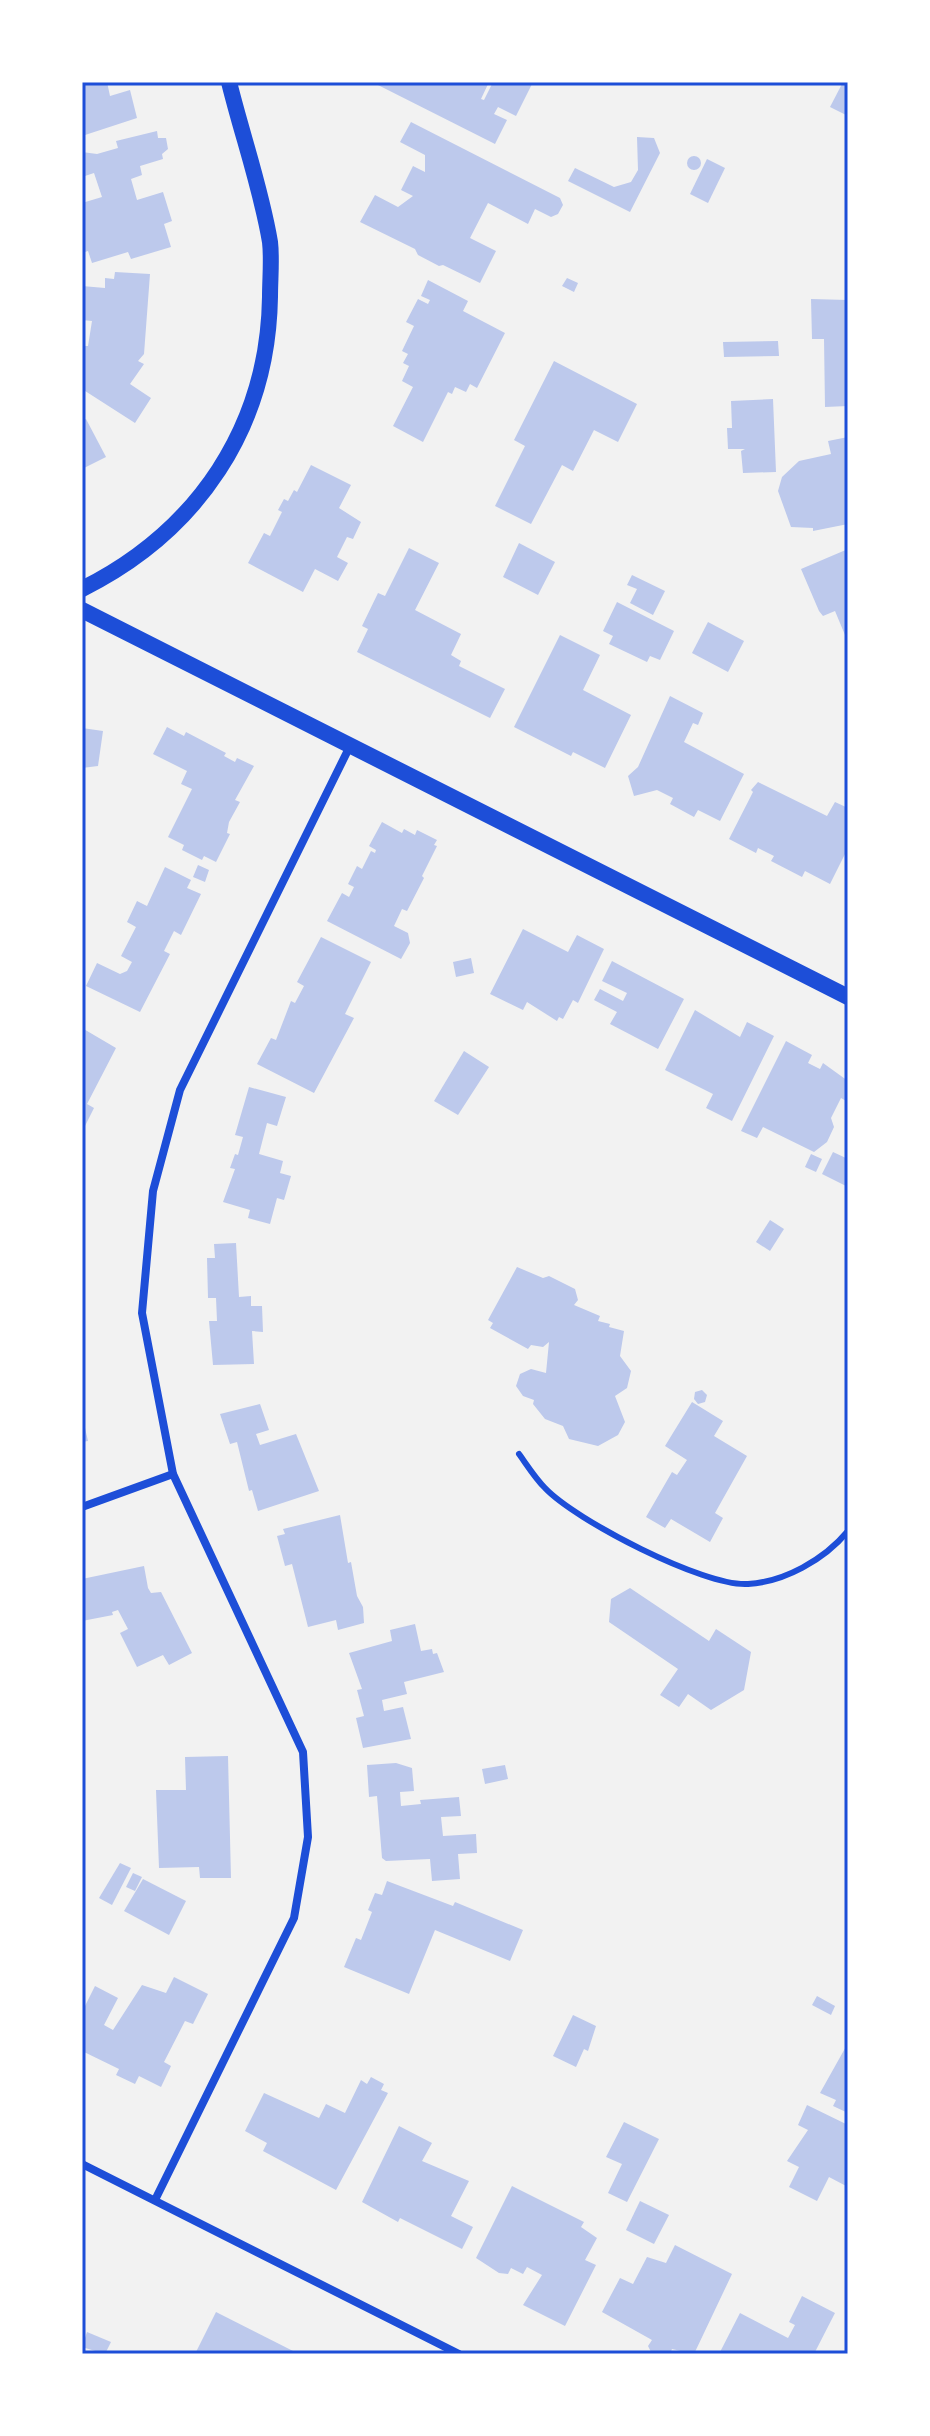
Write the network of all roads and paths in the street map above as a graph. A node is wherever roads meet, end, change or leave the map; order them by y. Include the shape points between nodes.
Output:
1 (229, 82) edge
2 (82, 589) edge
3 (82, 610) edge
4 (350, 746) junction
5 (848, 997) edge
6 (519, 1454) dead end
7 (173, 1474) junction
8 (82, 1507) edge
9 (848, 1531) edge
10 (82, 2164) edge
11 (155, 2200) junction
12 (459, 2354) edge

1 - 2 main road via 270,244 269,344 251,410 218,473 172,527
3 - 4 main road
4 - 5 main road
4 - 7 street via 180,1090 153,1191 142,1313
6 - 9 lane via 545,1489 586,1520 701,1575 744,1585 785,1578
7 - 8 street
7 - 11 street via 303,1752 308,1837 294,1918
10 - 11 street
11 - 12 street

